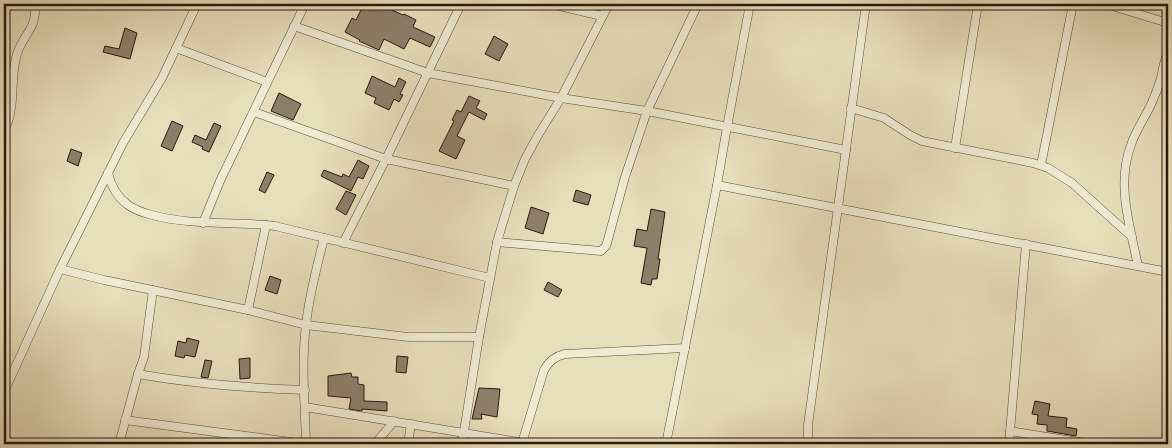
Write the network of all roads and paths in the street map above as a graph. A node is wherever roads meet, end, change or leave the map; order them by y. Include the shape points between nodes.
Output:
1 (35, 4) edge
2 (197, 4) edge
3 (305, 4) edge
4 (462, 4) edge
5 (551, 4) edge
6 (609, 4) edge
7 (698, 4) edge
8 (750, 4) edge
9 (866, 4) edge
10 (978, 4) edge
11 (1073, 4) edge
12 (1110, 4) edge
13 (602, 16) junction
14 (1168, 23) edge
15 (294, 26) junction
16 (176, 48) junction
17 (1168, 52) edge
18 (428, 73) junction
19 (267, 82) junction
20 (561, 98) junction
21 (851, 108) junction
22 (648, 111) junction
23 (254, 112) junction
24 (727, 127) junction
25 (4, 131) edge
26 (955, 148) junction
27 (846, 150) junction
28 (386, 159) junction
29 (1041, 165) junction
30 (108, 173) junction
31 (717, 185) junction
32 (514, 186) junction
33 (838, 208) junction
34 (203, 223) junction
35 (266, 225) junction
36 (1132, 236) junction
37 (324, 238) junction
38 (497, 242) junction
39 (343, 243) junction
40 (1026, 244) junction
41 (1138, 266) junction
42 (60, 269) junction
43 (1168, 272) edge
44 (490, 278) junction
45 (153, 290) junction
46 (248, 310) junction
47 (306, 324) junction
48 (479, 337) junction
49 (685, 348) junction
50 (138, 374) junction
51 (305, 390) junction
52 (4, 392) edge
53 (305, 406) junction
54 (126, 420) junction
55 (394, 421) junction
56 (411, 424) junction
57 (1010, 431) junction
58 (463, 433) junction
59 (522, 443) junction
60 (119, 444) edge
61 (306, 444) edge
62 (375, 444) edge
63 (408, 444) edge
64 (462, 444) edge
65 (531, 444) edge
66 (666, 444) edge
67 (808, 444) edge
68 (1009, 444) edge
69 (1092, 444) edge

1 - 25 street via 33,25 16,56 11,115
2 - 16 street
3 - 15 street
4 - 18 street
5 - 13 street
6 - 13 street
7 - 22 street
8 - 24 street
9 - 21 street
10 - 26 street
11 - 29 street
12 - 14 street
13 - 20 street
15 - 18 street
15 - 19 street
16 - 19 street
16 - 30 street
17 - 36 street via 1156,93 1133,139 1125,166 1125,196
18 - 20 street
18 - 28 street
19 - 23 street
20 - 22 street
20 - 32 street via 525,159
21 - 26 street via 884,118 922,141
21 - 27 street
22 - 24 street
22 - 38 street via 603,249
23 - 28 street
23 - 34 street
24 - 27 street
24 - 31 street
26 - 29 street
27 - 33 street
28 - 32 street
28 - 39 street
29 - 36 street via 1072,183
30 - 34 street via 117,194 135,210 162,218
30 - 42 street
31 - 33 street
31 - 49 street
32 - 38 street
33 - 40 street
33 - 67 street
34 - 35 street
35 - 37 street
35 - 46 street
36 - 41 street
37 - 39 street
37 - 47 street
38 - 44 street
39 - 44 street
40 - 41 street
40 - 57 street
41 - 43 street
42 - 45 street
42 - 52 street
44 - 48 street
45 - 46 street
45 - 50 street via 144,357
46 - 47 street
47 - 48 street via 408,337
47 - 51 street
48 - 58 street
49 - 59 street via 556,357 544,370
49 - 66 street
50 - 51 street via 209,385
50 - 54 street
51 - 53 street
53 - 55 street
53 - 61 street
54 - 60 street
54 - 61 street
55 - 56 street
55 - 62 street
56 - 58 street
56 - 63 street
57 - 68 street
57 - 69 street
58 - 59 street
58 - 64 street
59 - 65 street

